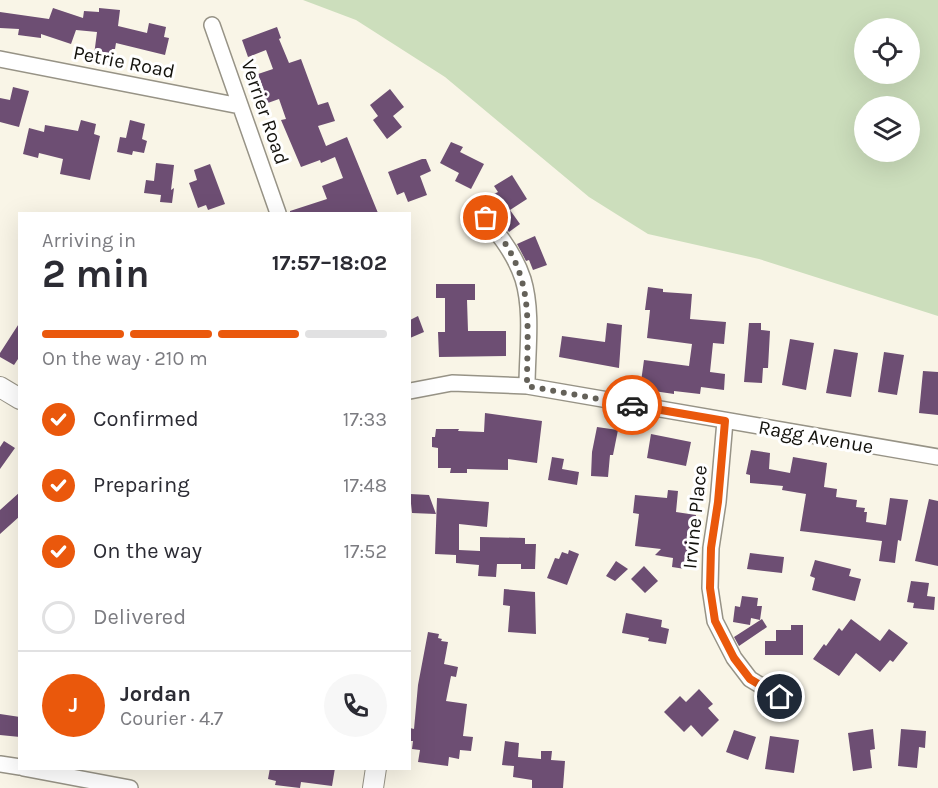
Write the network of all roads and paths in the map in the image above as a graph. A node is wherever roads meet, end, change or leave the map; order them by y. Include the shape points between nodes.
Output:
1 (212, 26) dead end
2 (0, 59) edge
3 (240, 106) junction
4 (475, 206) dead end
5 (278, 212) edge
6 (527, 386) junction
7 (0, 387) edge
8 (411, 391) edge
9 (18, 398) edge
10 (725, 421) junction
11 (938, 458) edge
12 (780, 697) dead end
13 (0, 764) edge
14 (18, 767) edge
15 (32, 770) edge
16 (376, 770) edge
17 (130, 788) edge
18 (373, 788) edge

1 - 3 street, Verrier Road
2 - 3 street, Petrie Road
3 - 5 street, Verrier Road
4 - 6 street via 511,252 523,279 527,303
6 - 8 street, Ragg Avenue via 452,383
6 - 10 street, Ragg Avenue
7 - 9 main road
10 - 11 street, Ragg Avenue
10 - 12 street, Irvine Place via 711,548 710,588 715,621 750,679
13 - 14 street
15 - 17 street
16 - 18 main road

